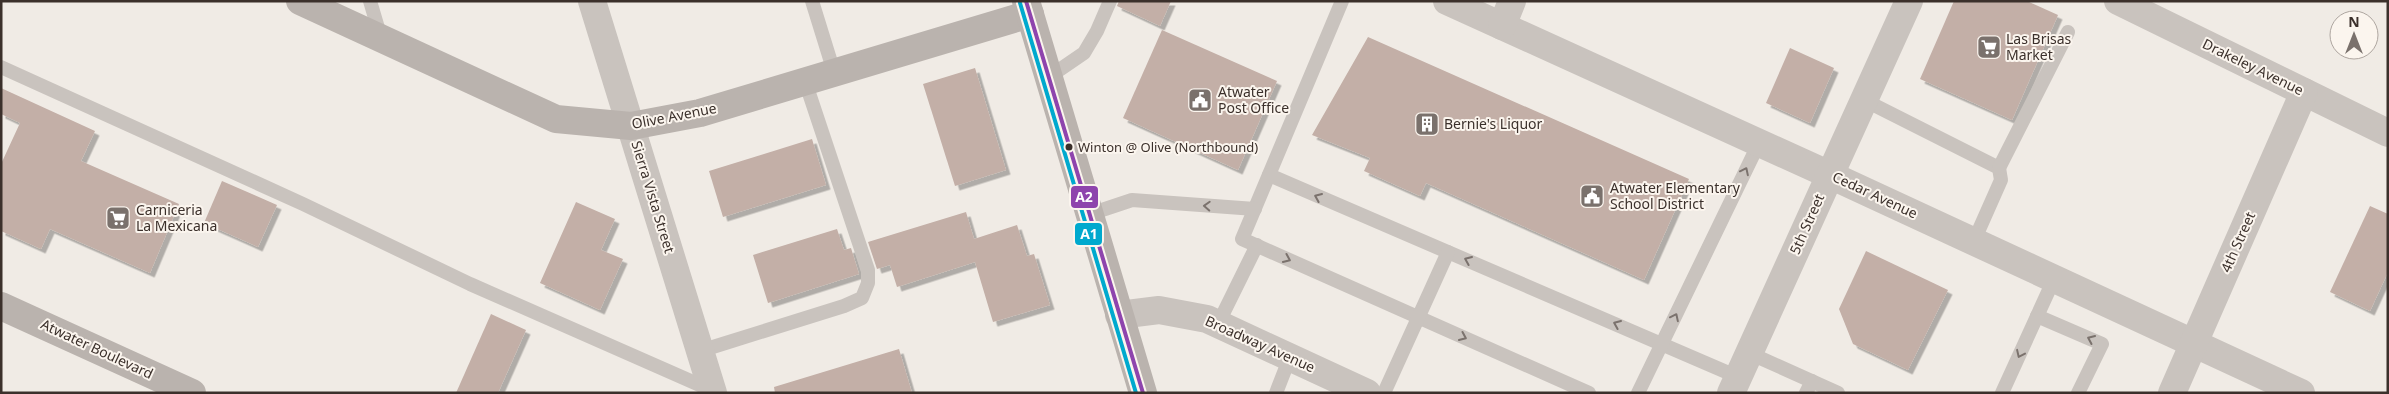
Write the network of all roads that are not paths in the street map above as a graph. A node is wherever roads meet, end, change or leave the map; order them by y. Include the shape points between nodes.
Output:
1 (300, 1) edge
2 (370, 1) edge
3 (592, 1) edge
4 (812, 1) edge
5 (1110, 1) edge
6 (1342, 1) edge
7 (1448, 1) edge
8 (1512, 1) edge
9 (1910, 1) edge
10 (2118, 1) edge
11 (1028, 8) edge
12 (1502, 26) junction
13 (2068, 32) dead end
14 (381, 38) junction
15 (1, 67) edge
16 (834, 72) junction
17 (1049, 77) junction
18 (805, 81) junction
19 (2304, 92) junction
20 (1864, 100) junction
21 (631, 126) junction
22 (2388, 133) edge
23 (1759, 143) junction
24 (1999, 168) junction
25 (1830, 175) junction
26 (1269, 176) junction
27 (1255, 209) junction
28 (1090, 214) junction
29 (1974, 241) junction
30 (1257, 245) junction
31 (1448, 252) junction
32 (2054, 279) junction
33 (1, 306) edge
34 (1120, 315) junction
35 (2038, 316) junction
36 (1419, 317) junction
37 (1218, 324) junction
38 (1662, 344) junction
39 (2194, 344) junction
40 (700, 351) junction
41 (1290, 357) junction
42 (1739, 374) edge
43 (1809, 387) edge
44 (712, 392) edge
45 (192, 393) edge
46 (1144, 393) edge
47 (1276, 393) edge
48 (1367, 393) edge
49 (1384, 393) edge
50 (1589, 393) edge
51 (1638, 393) edge
52 (1838, 393) edge
53 (2002, 393) edge
54 (2078, 393) edge
55 (2172, 393) edge
56 (2301, 393) edge

1 - 14 main road, Olive Avenue
2 - 14 lane
3 - 21 street, Sierra Vista Street
4 - 16 lane
5 - 17 lane via 1084,53
6 - 26 lane
7 - 12 street, Cedar Avenue
8 - 12 street
9 - 20 street, 5th Street
10 - 19 street, Drakeley Avenue
11 - 16 main road, Olive Avenue
11 - 17 main road
12 - 23 street, Cedar Avenue
13 - 24 lane
14 - 21 main road, Olive Avenue via 556,119
15 - 44 lane
16 - 18 main road, Olive Avenue
17 - 28 main road
18 - 21 main road, Olive Avenue via 700,113
18 - 40 lane via 868,270 868,283 862,298 844,306
19 - 22 street, Drakeley Avenue
19 - 39 street, 4th Street
20 - 24 lane
20 - 25 street, 5th Street
21 - 40 street, Sierra Vista Street
23 - 25 street, Cedar Avenue
38 -> 23 lane
24 - 29 lane via 2001,180
25 - 29 street, Cedar Avenue
25 - 42 street, 5th Street
26 - 27 lane
31 -> 26 lane
27 -> 28 lane via 1132,200
27 - 30 lane via 1242,239
28 - 34 main road
29 - 32 street, Cedar Avenue
30 -> 36 lane
30 - 37 lane
31 - 36 lane
38 -> 31 lane
32 - 35 lane
32 - 39 street, Cedar Avenue
33 - 45 main road, Atwater Boulevard
34 - 37 street, Broadway Avenue via 1158,310 1207,318
34 - 46 main road
35 -> 53 lane
54 -> 35 lane via 2102,344
36 - 49 lane
36 -> 50 lane
37 - 41 street, Broadway Avenue
38 - 42 lane
38 - 51 lane
39 - 55 street, 4th Street
39 - 56 street, Cedar Avenue
40 - 44 street, Sierra Vista Street
41 - 47 lane
41 - 48 street, Broadway Avenue
42 - 43 lane
43 - 52 lane

